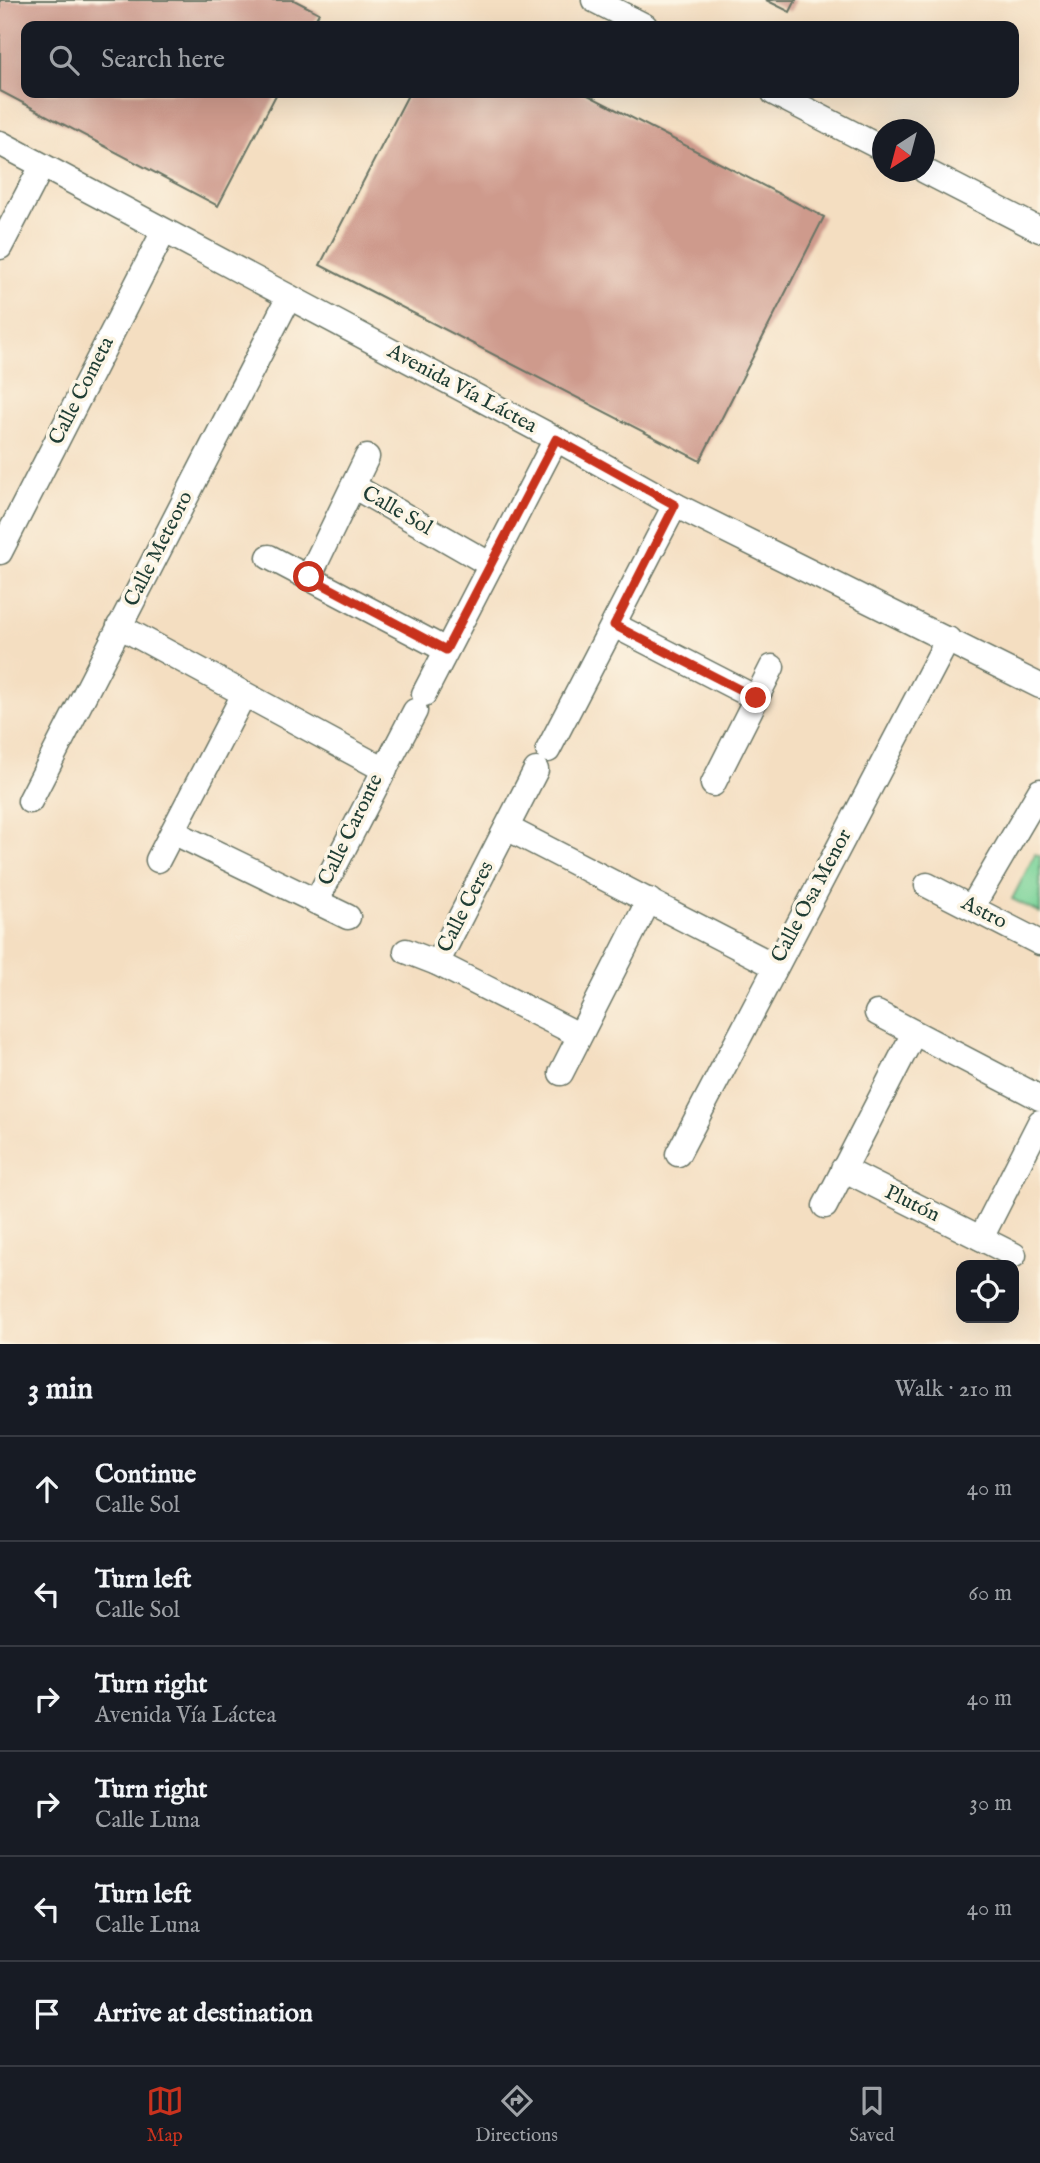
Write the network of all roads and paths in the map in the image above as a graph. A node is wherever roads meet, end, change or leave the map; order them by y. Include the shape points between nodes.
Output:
1 (594, 0) edge
2 (635, 21) edge
3 (784, 98) edge
4 (0, 143) edge
5 (872, 143) edge
6 (42, 166) junction
7 (935, 176) edge
8 (1040, 230) edge
9 (164, 231) junction
10 (0, 247) edge
11 (289, 297) junction
12 (556, 439) junction
13 (367, 457) dead end
14 (354, 486) junction
15 (675, 505) junction
16 (0, 552) edge
17 (269, 557) dead end
18 (491, 565) junction
19 (309, 577) junction
20 (614, 625) junction
21 (119, 626) junction
22 (948, 639) junction
23 (446, 650) junction
24 (772, 667) dead end
25 (1040, 686) edge
26 (244, 694) junction
27 (756, 698) junction
28 (385, 770) junction
29 (713, 784) dead end
30 (1040, 791) edge
31 (30, 801) dead end
32 (507, 828) junction
33 (173, 832) junction
34 (158, 860) dead end
35 (927, 884) dead end
36 (649, 900) junction
37 (316, 902) junction
38 (972, 907) junction
39 (348, 917) dead end
40 (1040, 943) edge
41 (406, 951) dead end
42 (437, 963) junction
43 (775, 966) junction
44 (877, 1013) dead end
45 (914, 1033) junction
46 (579, 1035) junction
47 (561, 1073) dead end
48 (1040, 1098) edge
49 (1040, 1122) edge
50 (678, 1154) dead end
51 (843, 1169) junction
52 (825, 1206) dead end
53 (981, 1238) junction
54 (1014, 1255) dead end

1 - 2 street
3 - 5 street
4 - 6 street, Avenida Vía Láctea
6 - 9 street, Avenida Vía Láctea
6 - 10 street
7 - 8 street
9 - 11 street, Avenida Vía Láctea
9 - 16 street, Calle Cometa
11 - 12 street, Avenida Vía Láctea
11 - 21 street, Calle Meteoro
12 - 15 street, Avenida Vía Láctea
12 - 18 street
13 - 14 street
14 - 18 street, Calle Sol
14 - 19 street, Calle Sol
15 - 20 street, Calle Ceres
15 - 22 street, Avenida Vía Láctea
17 - 19 street
18 - 23 street
19 - 23 street
20 - 27 street
20 - 32 street, Calle Ceres
21 - 26 street, Calle Caronte
21 - 31 street, Calle Meteoro
22 - 25 street, Avenida Vía Láctea
22 - 43 street, Calle Osa Menor
23 - 28 street
24 - 27 street
26 - 28 street, Calle Caronte
26 - 33 street
27 - 29 street
28 - 37 street, Calle Caronte
30 - 38 street
32 - 36 street
32 - 42 street, Calle Ceres
33 - 34 street
33 - 37 street, Calle Caronte
35 - 38 street, Astro
36 - 43 street
36 - 46 street
37 - 39 street
38 - 40 street, Astro
41 - 42 street
42 - 46 street, Calle Ceres
43 - 50 street, Calle Osa Menor
44 - 45 street
45 - 48 street
45 - 51 street
46 - 47 street
49 - 53 street
51 - 52 street
51 - 53 street, Plutón
53 - 54 street, Plutón

